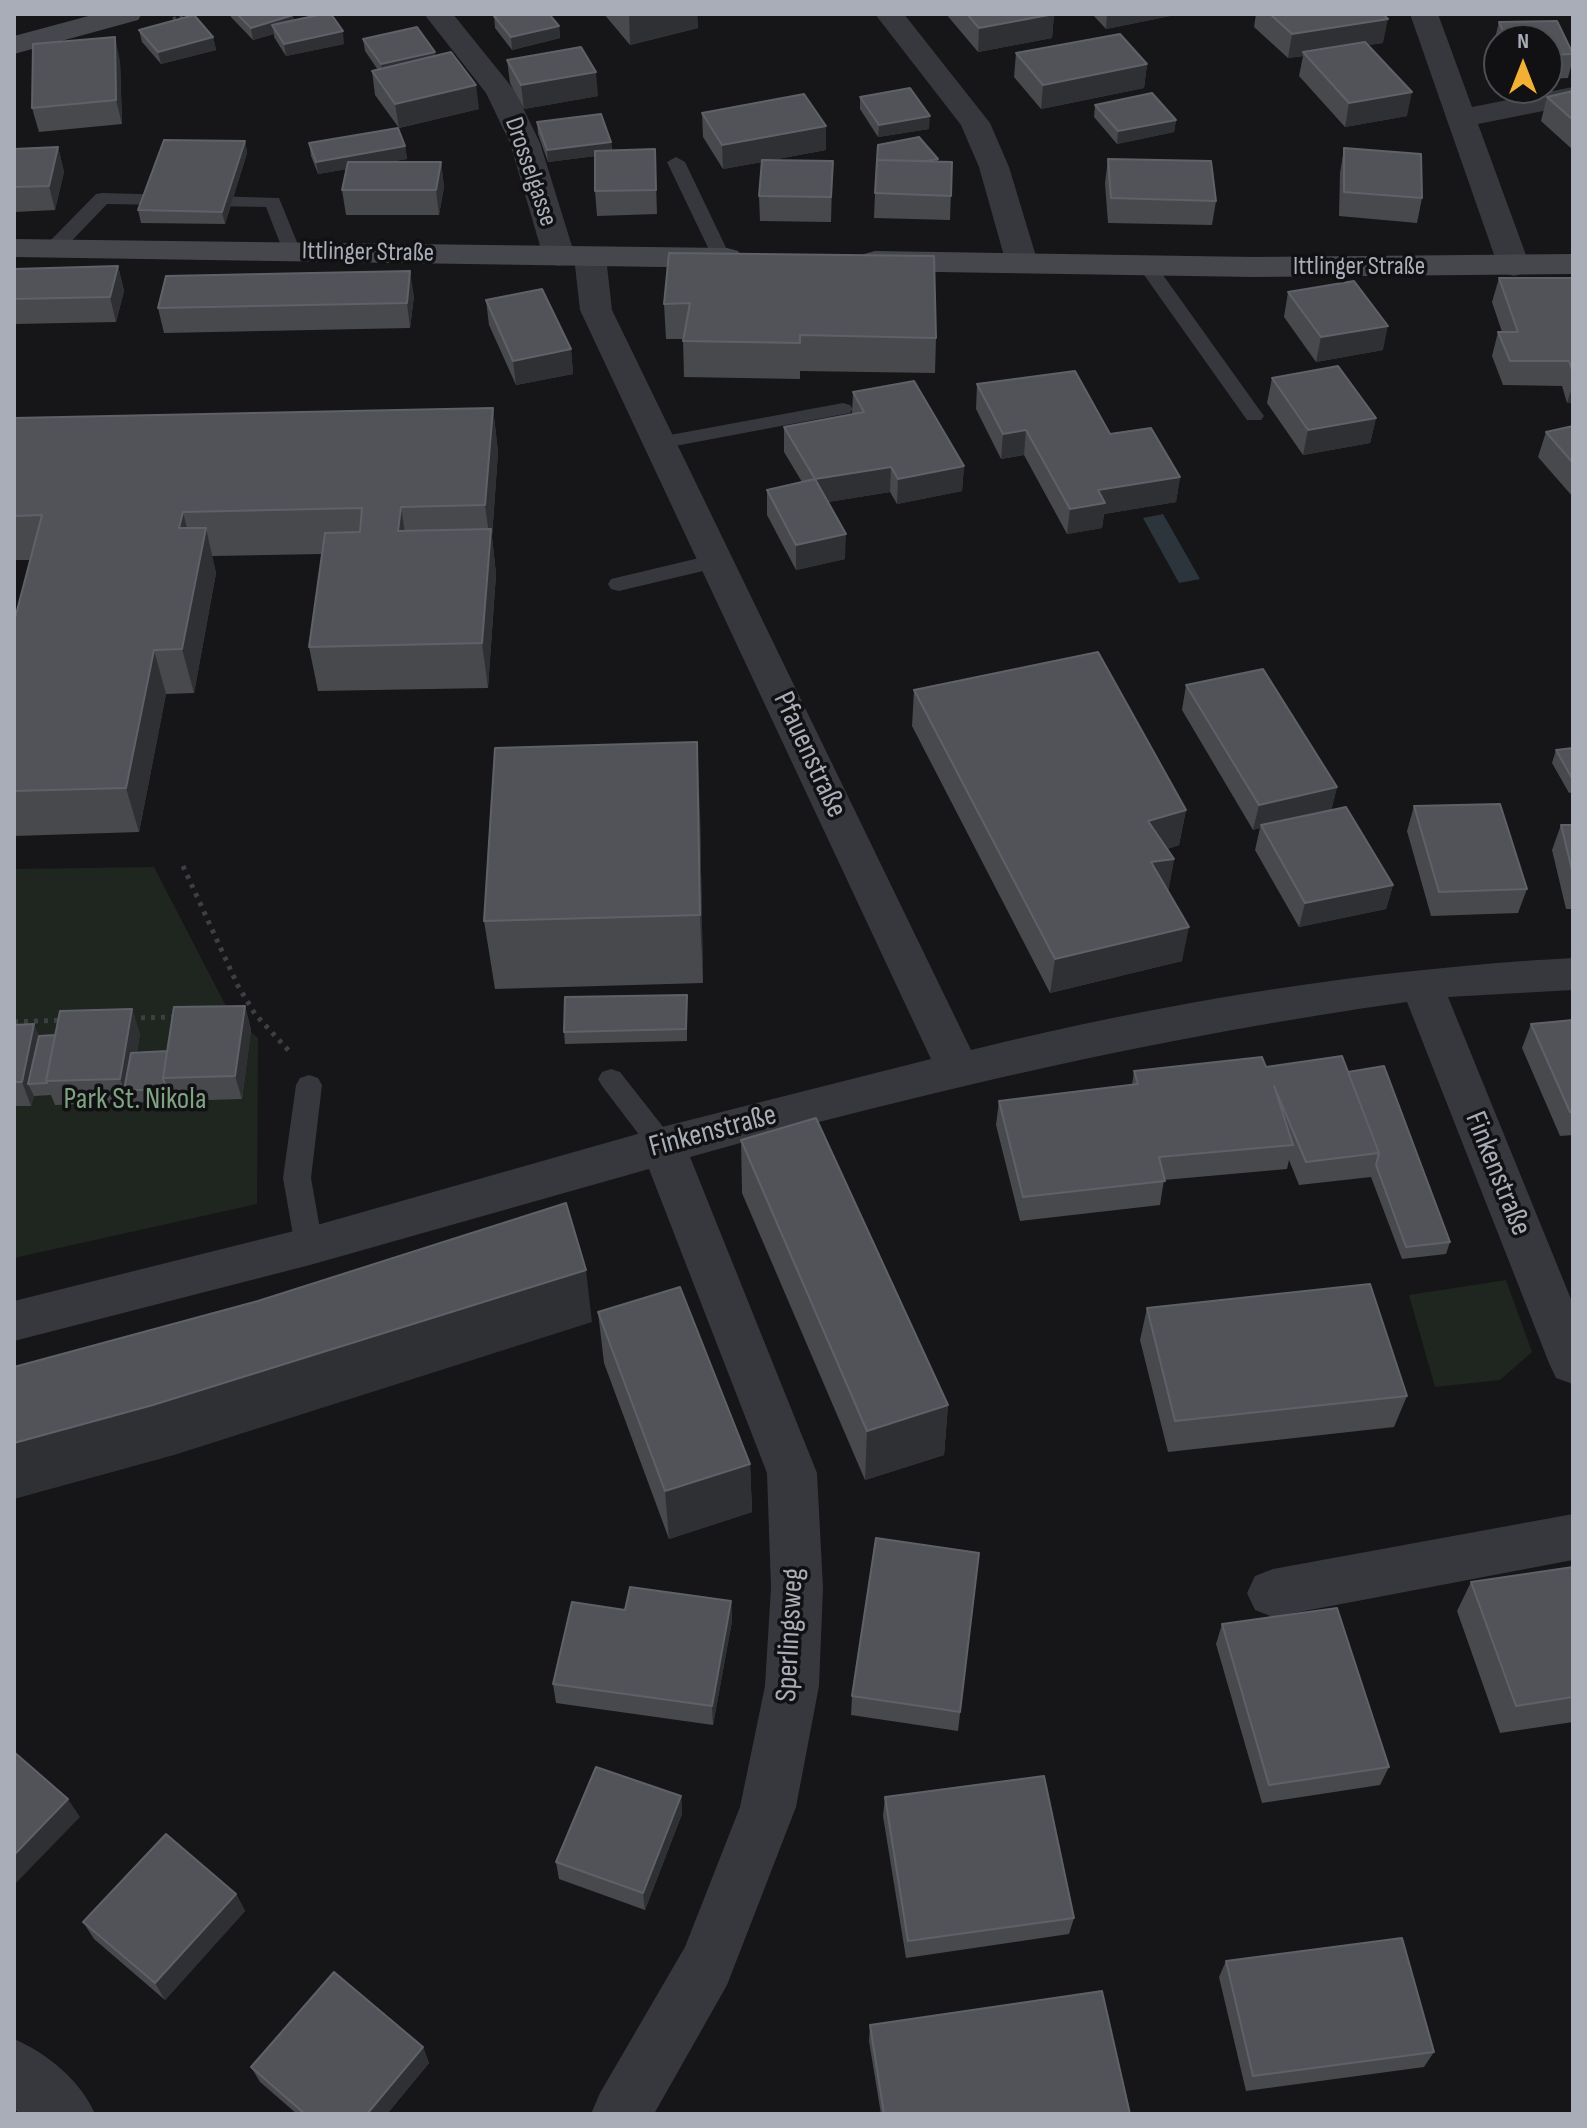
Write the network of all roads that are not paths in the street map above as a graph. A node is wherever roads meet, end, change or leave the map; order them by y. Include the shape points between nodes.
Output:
1 (128, 14) edge
2 (438, 14) edge
3 (889, 14) edge
4 (1424, 14) edge
5 (14, 45) edge
6 (1573, 96) edge
7 (1461, 118) junction
8 (676, 162) dead end
9 (14, 248) edge
10 (54, 248) junction
11 (292, 252) junction
12 (574, 256) junction
13 (738, 259) joint
14 (848, 260) edge
15 (1022, 263) junction
16 (1573, 264) edge
17 (1146, 265) junction
18 (1514, 266) junction
19 (843, 409) dead end
20 (1254, 416) dead end
21 (659, 443) junction
22 (716, 561) junction
23 (619, 584) dead end
24 (1573, 974) edge
25 (1421, 984) junction
26 (957, 1067) junction
27 (611, 1079) dead end
28 (309, 1085) road end
29 (662, 1145) junction
30 (309, 1246) junction
31 (14, 1321) edge
32 (1573, 1363) edge
33 (1573, 1537) edge
34 (1273, 1593) dead end
35 (14, 2069) edge
36 (65, 2114) edge
37 (621, 2114) edge

1 - 5 street
2 - 12 street, Drosselgasse via 500,91
3 - 15 street via 975,123 994,167
4 - 7 street
6 - 7 street
7 - 18 street
8 - 13 lane, Ittlinger Straße
9 - 10 street, Ittlinger Straße
10 - 11 street, Ittlinger Straße
10 - 11 lane via 102,198 273,202
11 - 12 street, Ittlinger Straße
12 - 13 street, Ittlinger Straße
12 - 21 street, Pfauenstraße
14 - 15 street, Ittlinger Straße
15 - 17 street, Ittlinger Straße
16 - 18 street, Ittlinger Straße
17 - 18 street, Ittlinger Straße
17 - 20 lane
19 - 21 lane
21 - 22 street, Pfauenstraße
22 - 23 lane
22 - 26 street, Pfauenstraße
24 - 25 street, Finkenstraße
25 - 26 street, Finkenstraße via 1183,1020
25 - 32 street, Finkenstraße
26 - 29 street, Finkenstraße
27 - 29 lane
28 - 30 lane via 297,1178
29 - 30 street, Finkenstraße
29 - 37 street, Sperlingsweg via 792,1473 797,1588 792,1686 768,1807 707,1965
30 - 31 street, Finkenstraße
33 - 34 street
35 - 36 street

